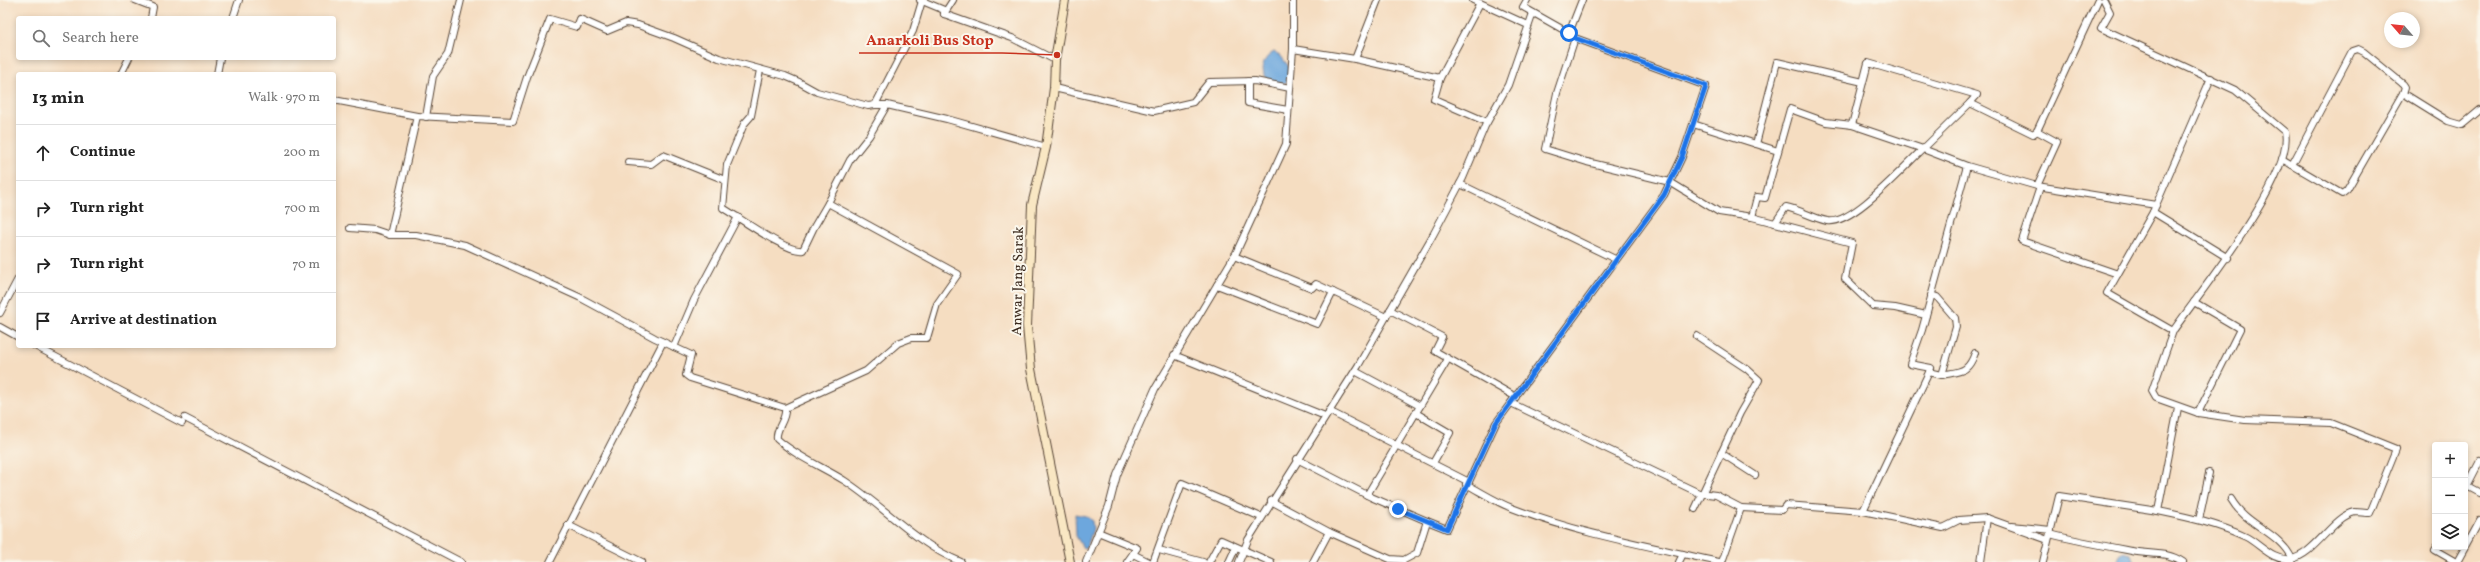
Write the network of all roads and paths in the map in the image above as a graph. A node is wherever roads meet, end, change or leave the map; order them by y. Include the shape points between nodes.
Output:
1 (135, 0) edge
2 (156, 0) edge
3 (238, 0) edge
4 (461, 0) edge
5 (953, 0) edge
6 (1065, 0) edge
7 (1293, 0) edge
8 (1378, 0) edge
9 (1473, 0) edge
10 (1527, 0) edge
11 (1582, 0) edge
12 (2098, 0) edge
13 (2104, 0) edge
14 (920, 1) edge
15 (1480, 3) junction
16 (152, 6) junction
17 (1533, 13) junction
18 (944, 14) junction
19 (151, 16) edge
20 (234, 16) edge
21 (1528, 25) junction
22 (1569, 33) junction
23 (1575, 38) junction
24 (1293, 48) junction
25 (1355, 59) junction
26 (128, 60) edge
27 (220, 60) edge
28 (1055, 60) junction
29 (760, 70) junction
30 (122, 72) edge
31 (217, 72) edge
32 (1440, 78) junction
33 (2211, 78) junction
34 (1248, 81) junction
35 (1863, 82) junction
36 (1054, 88) junction
37 (1290, 88) junction
38 (2403, 93) junction
39 (336, 100) edge
40 (1970, 103) junction
41 (887, 105) junction
42 (875, 106) junction
43 (1288, 110) junction
44 (2480, 110) edge
45 (417, 116) junction
46 (426, 117) junction
47 (1487, 122) junction
48 (1693, 124) junction
49 (1852, 125) junction
50 (2037, 131) junction
51 (1756, 144) junction
52 (1046, 147) junction
53 (1923, 149) junction
54 (1778, 151) junction
55 (2282, 159) junction
56 (628, 162) dead end
57 (2292, 165) junction
58 (1967, 166) junction
59 (725, 180) junction
60 (1670, 182) junction
61 (1460, 184) junction
62 (2038, 186) junction
63 (828, 203) junction
64 (2156, 205) junction
65 (2153, 212) junction
66 (738, 217) junction
67 (1752, 217) junction
68 (1775, 223) junction
69 (350, 228) dead end
70 (390, 235) junction
71 (1234, 256) junction
72 (2228, 258) junction
73 (1616, 259) junction
74 (2118, 274) junction
75 (16, 283) edge
76 (1217, 285) junction
77 (1333, 292) junction
78 (1931, 295) junction
79 (2194, 302) junction
80 (1390, 310) junction
81 (0, 313) edge
82 (1926, 315) junction
83 (1386, 317) junction
84 (0, 327) edge
85 (2173, 331) junction
86 (16, 336) edge
87 (1697, 336) dead end
88 (663, 342) junction
89 (674, 347) junction
90 (39, 348) edge
91 (1975, 353) dead end
92 (1174, 355) junction
93 (1448, 359) junction
94 (1355, 371) junction
95 (1929, 372) junction
96 (1942, 375) junction
97 (1516, 397) junction
98 (1511, 403) junction
99 (1420, 406) junction
100 (785, 408) junction
101 (2178, 408) junction
102 (1327, 413) junction
103 (1416, 413) junction
104 (2198, 413) junction
105 (1396, 445) junction
106 (1721, 453) junction
107 (1297, 459) junction
108 (2480, 461) edge
109 (1433, 464) junction
110 (2209, 473) dead end
111 (1755, 475) dead end
112 (1466, 482) junction
113 (2468, 484) edge
114 (2468, 489) edge
115 (1702, 493) junction
116 (2480, 493) edge
117 (1367, 496) junction
118 (2231, 499) dead end
119 (1271, 501) junction
120 (1741, 508) junction
121 (1695, 509) dead end
122 (1863, 511) junction
123 (2158, 511) junction
124 (1261, 517) junction
125 (1987, 518) junction
126 (2198, 520) junction
127 (2480, 520) edge
128 (1427, 521) junction
129 (568, 525) junction
130 (2007, 526) junction
131 (1098, 532) junction
132 (1330, 532) junction
133 (2050, 535) junction
134 (1236, 547) junction
135 (1159, 550) junction
136 (2435, 550) edge
137 (1244, 551) junction
138 (1133, 554) junction
139 (1683, 554) junction
140 (2291, 560) edge
141 (461, 562) edge
142 (550, 562) edge
143 (642, 562) edge
144 (961, 562) edge
145 (1070, 562) edge
146 (1086, 562) edge
147 (1128, 562) edge
148 (1149, 562) edge
149 (1153, 562) edge
150 (1203, 562) edge
151 (1209, 562) edge
152 (1229, 562) edge
153 (1239, 562) edge
154 (1271, 562) edge
155 (1313, 562) edge
156 (1679, 562) edge
157 (1721, 562) edge
158 (1981, 562) edge
159 (2043, 562) edge
160 (2183, 562) edge
161 (2456, 562) edge

1 - 16 street
2 - 16 street
3 - 20 street
4 - 46 street via 448,54 433,76
5 - 18 street
6 - 28 main road, Anwar Jang Sarak
7 - 24 street
8 - 25 street
9 - 15 street
10 - 17 street via 1522,7
11 - 22 street
12 - 50 street
13 - 33 street via 2110,12 2101,28
14 - 18 street via 944,10
14 - 42 street via 913,31
15 - 21 street
15 - 32 street
16 - 19 street
17 - 21 street
17 - 22 street
18 - 28 street via 1012,38
21 - 47 street via 1508,85
22 - 23 street
23 - 48 street via 1706,86
23 - 60 street via 1557,93 1545,150
24 - 25 street
24 - 37 street
25 - 32 street
26 - 30 street
27 - 31 street
28 - 36 main road, Anwar Jang Sarak
29 - 42 street via 799,82 817,92
29 - 46 street via 719,58 638,25 626,23 607,31 580,19 578,27 550,19 512,121
29 - 59 street via 751,116 744,124 730,158
32 - 47 street via 1434,99
33 - 55 street via 2235,90 2285,132 2287,139
33 - 64 street
34 - 36 street via 1209,82 1193,102 1154,111
34 - 37 street
34 - 43 street via 1248,103
35 - 40 street via 1868,64 1977,95
35 - 49 street
35 - 51 street via 1777,62
36 - 52 main road, Anwar Jang Sarak
37 - 43 street
38 - 44 street via 2448,121 2462,125
38 - 57 street via 2347,190 2342,194
38 - 57 street via 2405,87 2397,79 2364,52 2358,49 2352,51
39 - 45 street
40 - 50 street via 2022,130 2033,134
40 - 53 street
41 - 42 street
41 - 52 street
41 - 63 street via 850,160
43 - 71 street via 1286,144
45 - 46 street
45 - 70 street
47 - 61 street
48 - 51 street
48 - 60 street
49 - 53 street
49 - 54 street via 1826,122 1790,109
50 - 62 street via 2057,142
51 - 54 street
52 - 145 main road, Anwar Jang Sarak via 1032,205 1027,326 1031,369
53 - 58 street
53 - 68 street via 1866,204 1845,218 1828,221 1786,207
54 - 67 street via 1765,198 1757,197
55 - 57 street
55 - 72 street via 2259,208
56 - 59 street via 652,164 663,155
58 - 62 street
58 - 78 street
59 - 66 street via 723,208
60 - 67 street via 1719,212
60 - 73 street via 1664,195
61 - 73 street
61 - 80 street
62 - 64 street
62 - 74 street via 2022,242
63 - 66 street via 804,250 799,251
63 - 100 street via 958,274 937,304 927,338 911,338 898,343 866,370
64 - 65 street
65 - 72 street
65 - 74 street
66 - 89 street via 694,300
67 - 68 street
68 - 82 street via 1852,243 1845,279 1867,301 1873,306
69 - 70 street via 375,230
70 - 88 street via 416,235 465,245 579,297
71 - 76 street
71 - 77 street via 1312,288 1316,284
72 - 79 street
73 - 97 street
74 - 85 street via 2107,293
75 - 81 street
76 - 77 street via 1317,324
76 - 92 street
77 - 83 street
78 - 82 street
78 - 96 street via 1937,297 1955,318 1955,334
79 - 85 street
79 - 104 street via 2240,329
80 - 83 street
80 - 93 street via 1442,337 1435,351
82 - 95 street via 1910,364 1931,368
83 - 94 street
84 - 86 street
85 - 101 street via 2152,391 2156,398
87 - 106 street via 1747,369 1759,380
88 - 89 street
88 - 129 street
89 - 100 street via 691,356 686,375 695,382
90 - 141 street
91 - 96 street via 1972,363 1961,373
92 - 102 street
92 - 131 street via 1155,389 1117,475 1109,506
93 - 97 street
93 - 99 street
94 - 99 street
94 - 102 street
95 - 96 street
95 - 122 street
97 - 98 street
98 - 112 street via 1496,423
98 - 115 street
99 - 103 street
100 - 144 street via 786,414 778,430 777,439 845,481 915,536 947,557
101 - 104 street
101 - 123 street
102 - 105 street
102 - 107 street
103 - 105 street
103 - 109 street via 1450,433
104 - 140 street via 2245,420 2331,423 2396,449 2370,513 2354,512 2343,518 2310,548
105 - 109 street
105 - 117 street
106 - 111 street
106 - 115 street
107 - 117 street
107 - 119 street
108 - 113 street
109 - 112 street
110 - 126 street
112 - 128 street via 1447,529
112 - 139 street via 1510,508 1558,524 1614,540
114 - 116 street
115 - 120 street via 1716,495
115 - 121 street
117 - 128 street
118 - 140 street via 2237,510 2287,548
119 - 124 street
119 - 132 street
120 - 122 street via 1782,510 1786,505
120 - 157 street
122 - 125 street via 1943,528 1959,520
123 - 126 street
123 - 133 street via 2059,496
124 - 135 street via 1182,483
124 - 137 street
125 - 130 street
125 - 158 street
126 - 140 street via 2246,537 2281,559
127 - 161 street
128 - 132 street via 1417,553 1404,560 1390,559
129 - 142 street
129 - 143 street
130 - 133 street
130 - 133 street
131 - 138 street via 1137,548
131 - 146 street
132 - 155 street
133 - 159 street
133 - 160 street via 2134,552 2160,552 2172,555
134 - 137 street
134 - 151 street via 1221,540
134 - 152 street
135 - 149 street
135 - 150 street
136 - 161 street
137 - 153 street
137 - 154 street
138 - 147 street
138 - 148 street
139 - 156 street
139 - 157 street

